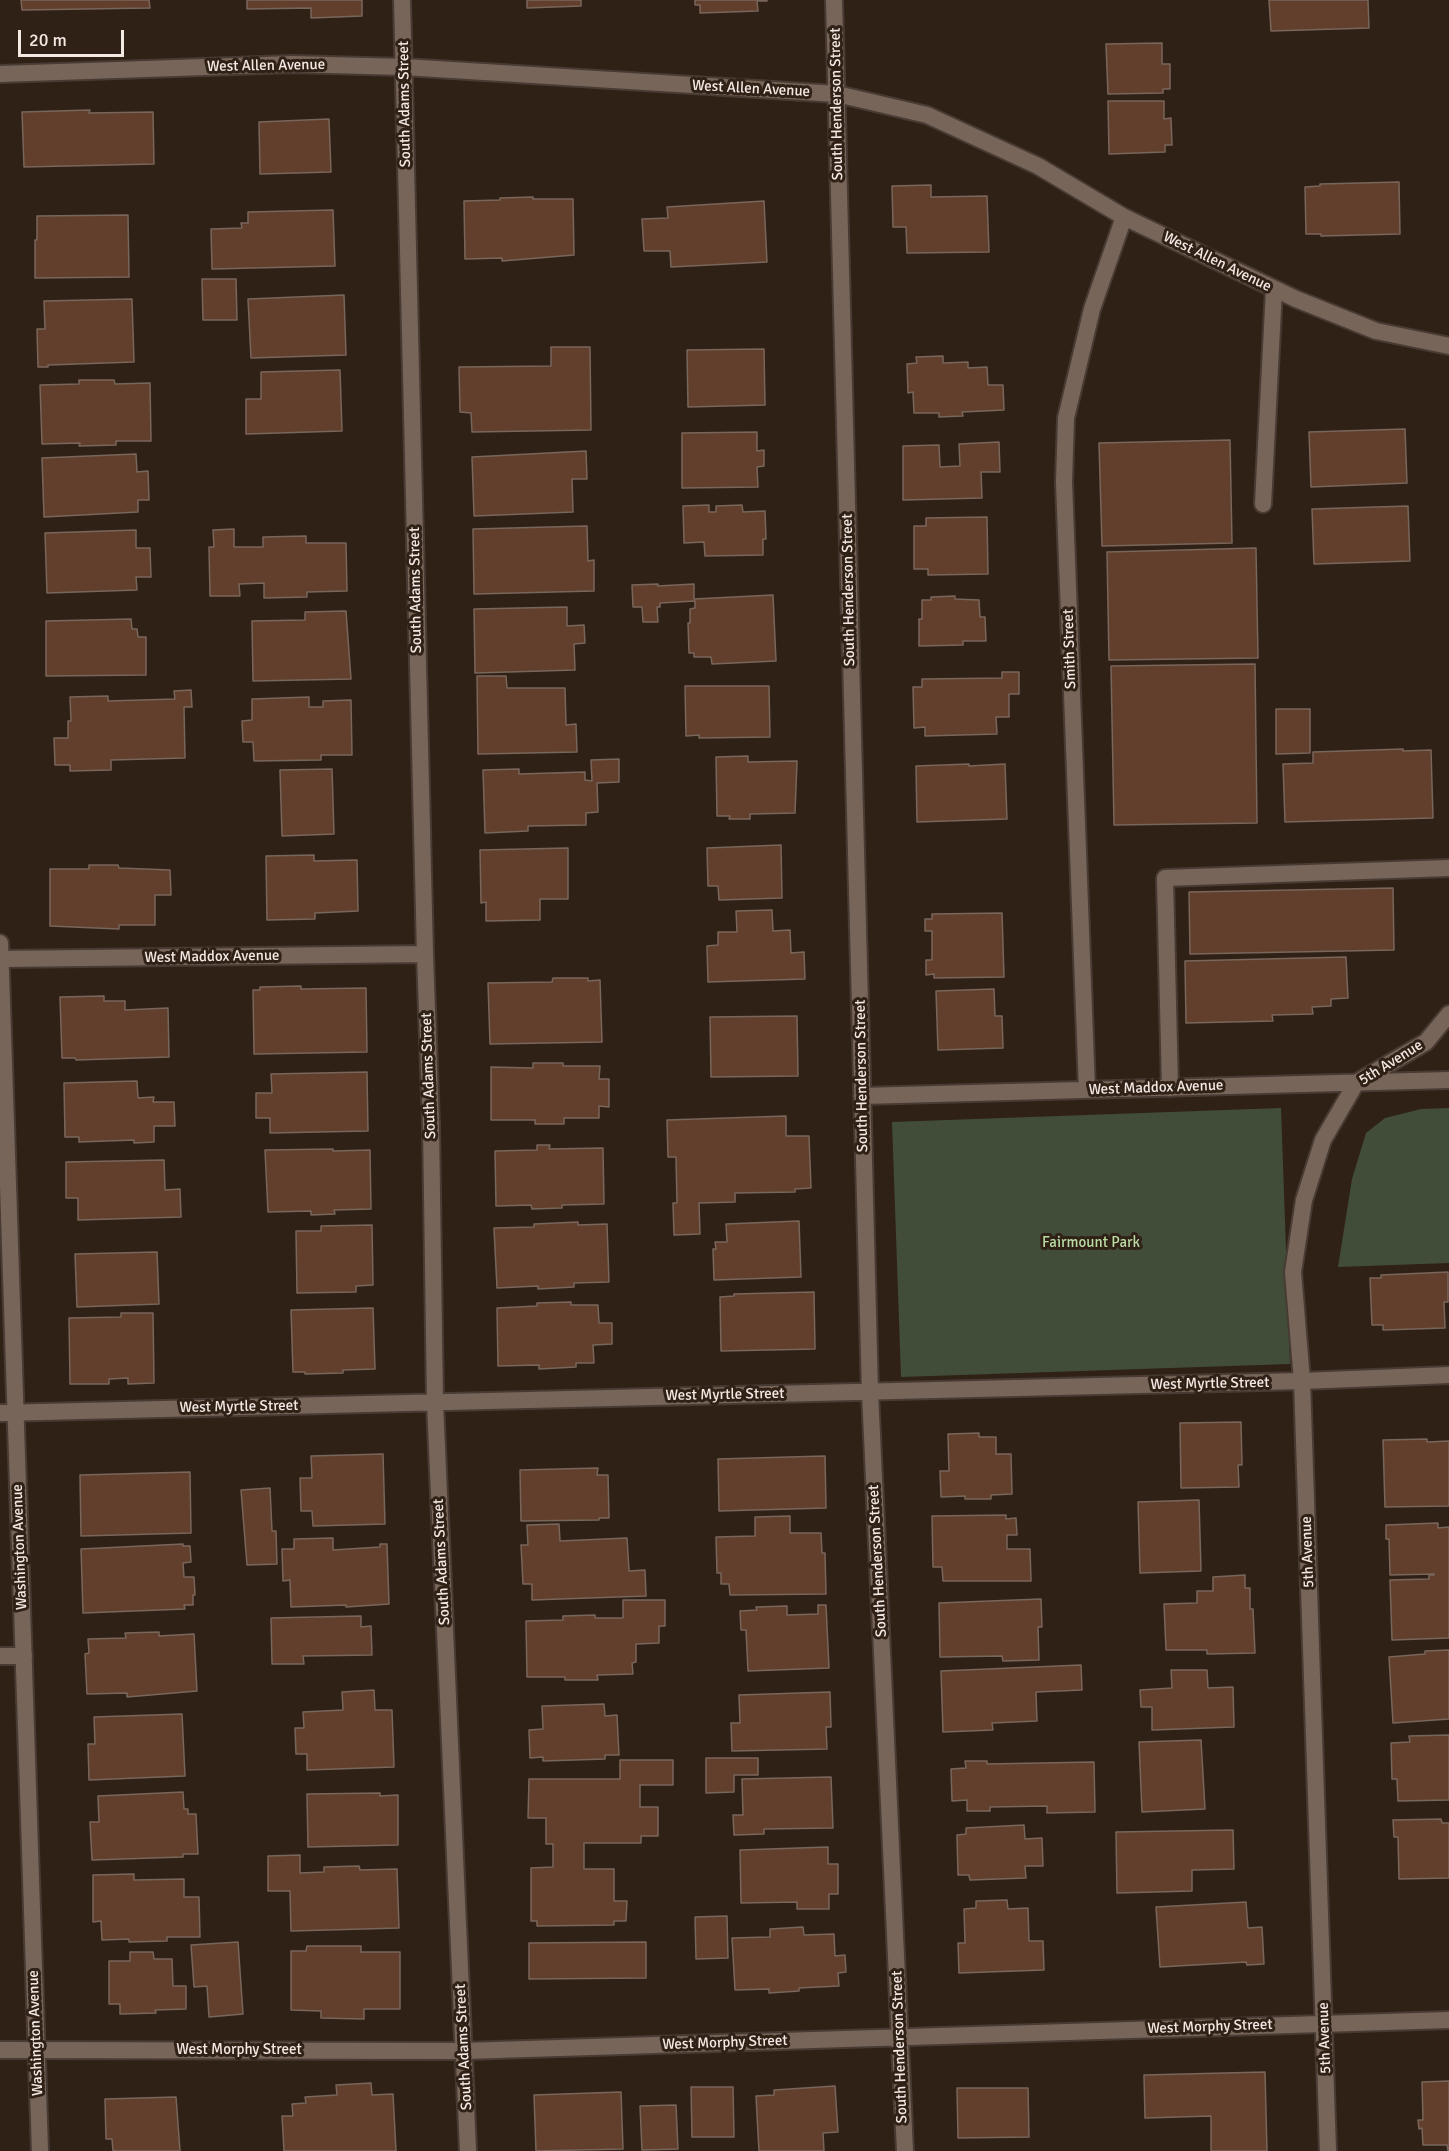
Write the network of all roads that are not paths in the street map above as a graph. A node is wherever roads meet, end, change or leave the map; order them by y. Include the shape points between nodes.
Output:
1 (402, 0) edge
2 (834, 0) edge
3 (404, 67) junction
4 (0, 74) edge
5 (837, 94) junction
6 (1124, 217) junction
7 (1274, 289) junction
8 (1449, 346) edge
9 (1263, 504) dead end
10 (1449, 868) edge
11 (0, 943) edge
12 (425, 954) junction
13 (0, 959) edge
14 (1449, 1014) edge
15 (1449, 1080) edge
16 (1356, 1083) junction
17 (1170, 1088) junction
18 (1087, 1090) junction
19 (862, 1096) junction
20 (1449, 1376) edge
21 (1302, 1381) junction
22 (870, 1392) junction
23 (435, 1403) junction
24 (8, 1413) edge
25 (0, 1656) edge
26 (24, 1656) junction
27 (1449, 2020) edge
28 (1324, 2024) junction
29 (901, 2037) junction
30 (0, 2050) edge
31 (37, 2050) junction
32 (464, 2051) junction
33 (40, 2151) edge
34 (468, 2151) edge
35 (904, 2151) edge
36 (1329, 2151) edge

1 - 3 street, South Adams Street
2 - 5 street, South Henderson Street
3 - 4 street, West Allen Avenue via 292,64
3 - 5 street, West Allen Avenue
3 - 12 street, South Adams Street
5 - 6 street, West Allen Avenue via 927,115 1038,166
5 - 19 street, South Henderson Street
6 - 7 street, West Allen Avenue
6 - 18 street, Smith Street via 1092,309 1066,418 1065,439
7 - 8 street, West Allen Avenue via 1376,331
7 - 9 street
10 - 17 street via 1165,878
11 - 13 street, Washington Avenue
12 - 13 street, West Maddox Avenue
12 - 23 street, South Adams Street
13 - 24 street, Washington Avenue
14 - 16 street, 5th Avenue via 1426,1042
15 - 16 street, West Maddox Avenue
16 - 17 street, West Maddox Avenue
16 - 21 street, 5th Avenue via 1323,1140 1304,1200 1293,1272
17 - 18 street, West Maddox Avenue
18 - 19 street, West Maddox Avenue
19 - 22 street, South Henderson Street
20 - 21 street, West Myrtle Street
21 - 22 street, West Myrtle Street
21 - 28 street, 5th Avenue
22 - 23 street, West Myrtle Street
22 - 29 street, South Henderson Street
23 - 24 street, West Myrtle Street
23 - 32 street, South Adams Street
24 - 26 street, Washington Avenue
25 - 26 street
26 - 31 street, Washington Avenue
27 - 28 street, West Morphy Street
28 - 29 street, West Morphy Street
28 - 36 street, 5th Avenue
29 - 32 street, West Morphy Street
29 - 35 street, South Henderson Street
30 - 31 street, West Morphy Street
31 - 32 street, West Morphy Street
31 - 33 street, Washington Avenue
32 - 34 street, South Adams Street

